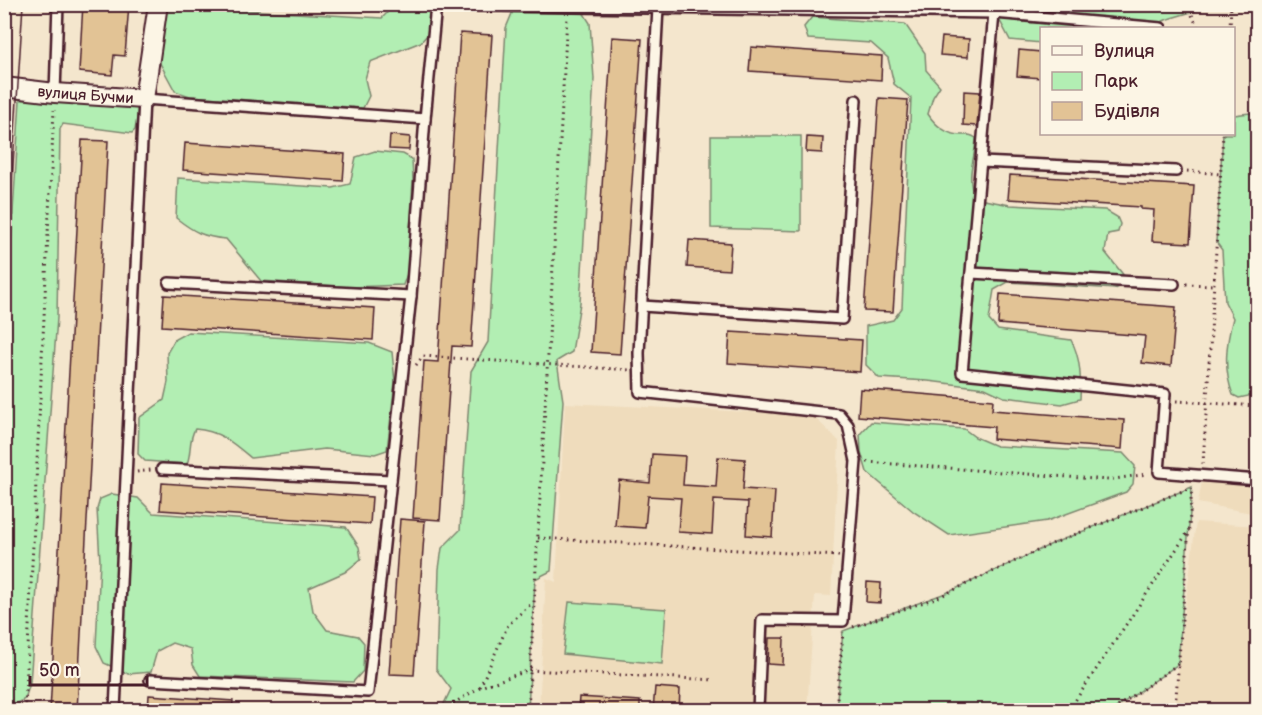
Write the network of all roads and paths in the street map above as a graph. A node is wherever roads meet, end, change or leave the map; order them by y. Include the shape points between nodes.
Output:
1 (58, 4) edge
2 (158, 4) edge
3 (1187, 4) edge
4 (1231, 4) edge
5 (568, 7) junction
6 (658, 8) junction
7 (994, 13) junction
8 (1150, 27) edge
9 (1198, 27) edge
10 (1230, 27) edge
11 (4, 87) edge
12 (55, 93) junction
13 (144, 99) junction
14 (856, 100) dead end
15 (425, 119) junction
16 (1223, 135) edge
17 (981, 162) junction
18 (1176, 171) joint
19 (1221, 174) junction
20 (971, 273) junction
21 (169, 283) dead end
22 (1174, 284) joint
23 (1214, 285) junction
24 (411, 296) junction
25 (642, 306) junction
26 (548, 366) junction
27 (639, 370) junction
28 (401, 382) junction
29 (1165, 401) junction
30 (1206, 404) junction
31 (1257, 406) edge
32 (856, 461) junction
33 (162, 469) joint
34 (1159, 472) junction
35 (126, 473) junction
36 (1197, 475) junction
37 (391, 480) junction
38 (1257, 480) edge
39 (1192, 487) junction
40 (1189, 531) junction
41 (538, 538) junction
42 (849, 556) junction
43 (534, 601) junction
44 (1178, 664) junction
45 (530, 670) junction
46 (150, 680) dead end
47 (715, 680) dead end
48 (480, 687) junction
49 (25, 711) edge
50 (115, 711) edge
51 (443, 711) edge
52 (528, 711) edge
53 (758, 711) edge
54 (836, 711) edge
55 (1069, 711) edge
56 (1113, 711) edge
57 (1175, 711) edge

1 - 12 lane
2 - 13 street, вулиця Бучми
3 - 9 path
4 - 10 path
5 - 6 lane
5 - 15 lane via 436,5
5 - 26 path
6 - 7 lane
6 - 25 lane
7 - 8 lane
7 - 17 lane
11 - 12 street, вулиця Бучми
12 - 13 street, вулиця Бучми
12 - 49 path
13 - 15 lane
13 - 35 lane
14 - 25 lane via 842,319
15 - 24 lane
16 - 19 path
17 - 18 lane
17 - 20 lane
18 - 19 path
19 - 23 path
20 - 22 lane
20 - 29 lane via 962,373 1165,394
21 - 24 lane
22 - 23 path
23 - 30 path
24 - 28 lane
25 - 27 lane
26 - 27 path
26 - 28 path via 423,356
26 - 41 path
27 - 32 lane via 640,392 839,414 848,425
28 - 37 lane
29 - 30 path
29 - 34 lane
30 - 31 path
30 - 36 path
32 - 34 path via 1108,480
32 - 42 lane
33 - 35 path
33 - 37 lane
34 - 36 lane
35 - 50 lane
36 - 38 lane
36 - 39 path
37 - 46 lane via 368,692
39 - 40 path
39 - 54 path via 1054,543 941,596 843,631
40 - 44 path
40 - 55 path
41 - 42 path
41 - 43 path
42 - 53 lane via 843,621 762,620
43 - 45 path
43 - 48 path via 508,625
44 - 56 path
44 - 57 path
45 - 47 path
45 - 48 path
45 - 52 path
48 - 51 path

